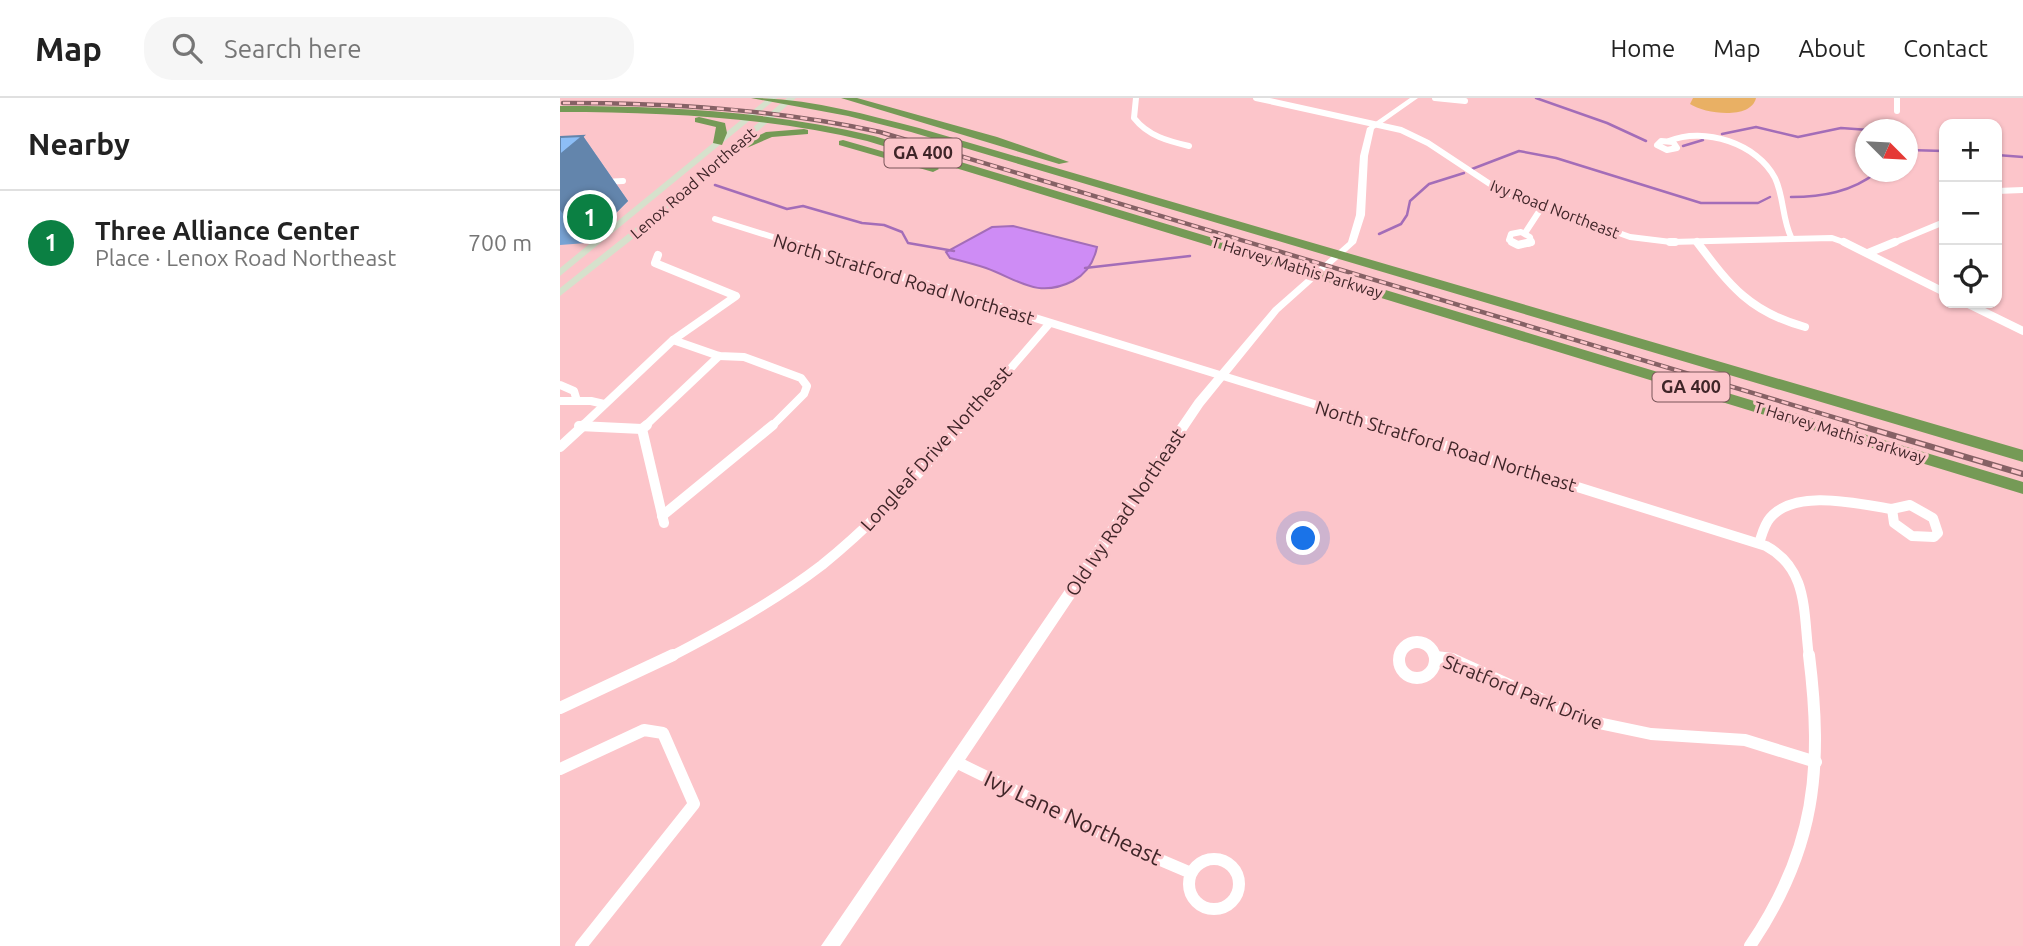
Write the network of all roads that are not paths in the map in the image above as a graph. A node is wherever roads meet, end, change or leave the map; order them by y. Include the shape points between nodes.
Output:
1 (832, 98) edge
2 (1136, 98) edge
3 (1256, 98) edge
4 (1415, 98) edge
5 (1435, 98) edge
6 (1896, 98) edge
7 (811, 99) edge
8 (850, 99) edge
9 (1465, 101) dead end
10 (772, 104) edge
11 (560, 109) edge
12 (1897, 111) dead end
13 (682, 119) junction
14 (560, 120) edge
15 (1376, 123) junction
16 (739, 125) joint
17 (758, 128) joint
18 (806, 132) junction
19 (1669, 141) dead end
20 (718, 143) junction
21 (1189, 146) dead end
22 (731, 151) junction
23 (593, 179) dead end
24 (623, 181) dead end
25 (2023, 190) edge
26 (2002, 191) edge
27 (1160, 202) junction
28 (1542, 207) junction
29 (715, 219) dead end
30 (1939, 224) edge
31 (1525, 233) dead end
32 (1791, 237) junction
33 (1697, 242) junction
34 (1868, 253) junction
35 (658, 255) dead end
36 (1275, 260) junction
37 (560, 273) edge
38 (1939, 289) edge
39 (560, 293) edge
40 (1976, 308) edge
41 (1049, 324) junction
42 (1805, 327) dead end
43 (2023, 331) edge
44 (673, 340) junction
45 (719, 356) junction
46 (1219, 376) junction
47 (560, 385) edge
48 (560, 401) edge
49 (577, 401) junction
50 (604, 404) junction
51 (579, 426) junction
52 (642, 429) junction
53 (560, 447) edge
54 (2023, 456) edge
55 (2023, 488) edge
56 (1892, 509) junction
57 (1759, 543) junction
58 (1436, 657) dead end
59 (560, 708) edge
60 (956, 762) junction
61 (1816, 762) junction
62 (560, 769) edge
63 (1191, 873) dead end
64 (581, 946) edge
65 (830, 946) edge
66 (1750, 946) edge

1 - 7 highway
1 - 8 highway
2 - 21 street via 1134,115 1143,128
3 - 15 street, Ivy Road Northeast
4 - 15 street
5 - 9 street
6 - 12 street
7 - 10 highway
8 - 27 highway via 1012,145
10 - 13 highway via 715,118
10 - 16 highway
10 - 17 highway
10 - 18 highway via 779,122
10 - 27 highway, T Harvey Mathis Parkway / GA 400 via 803,104 872,118
11 - 36 highway, T Harvey Mathis Parkway / GA 400 via 730,113 825,127
13 - 14 highway
13 - 20 highway via 721,125
15 - 28 street, Ivy Road Northeast via 1421,138 1488,184
15 - 46 street, Old Ivy Road Northeast via 1369,133 1359,221 1352,243 1276,310
16 - 20 main road, Lenox Road Northeast
17 - 22 main road, Lenox Road Northeast
18 - 22 highway via 770,134
18 - 36 highway via 1144,229
19 - 32 street via 1691,136 1721,139 1744,145 1762,157 1779,190
20 - 37 main road, Lenox Road Northeast
22 - 39 main road, Lenox Road Northeast
23 - 24 street
25 - 26 street
27 - 54 highway, T Harvey Mathis Parkway / GA 400
28 - 31 street
28 - 33 street, Ivy Road Northeast via 1630,237
29 - 41 street, North Stratford Road Northeast
30 - 34 street
32 - 33 street, Ivy Road Northeast
32 - 34 street, Ivy Road Northeast via 1832,238
33 - 42 street via 1741,298 1777,321
34 - 38 street, Ivy Road Northeast
35 - 44 street via 655,263 736,296
36 - 55 highway, T Harvey Mathis Parkway / GA 400
40 - 43 street
41 - 46 street, North Stratford Road Northeast
41 - 59 street, Longleaf Drive Northeast via 892,501 822,564 700,643
44 - 45 street
44 - 50 street
45 - 52 street
45 - 52 street via 744,357 801,378 807,387 766,432 663,519
46 - 57 street, North Stratford Road Northeast
46 - 60 street, Old Ivy Road Northeast
47 - 49 street via 574,391
48 - 49 street
49 - 50 street
50 - 51 street
51 - 52 street
51 - 53 street
56 - 56 street via 1910,505 1926,512 1937,522 1938,533 1929,538 1906,533 1891,518
56 - 57 street via 1818,500 1789,505 1770,516
57 - 61 street, North Stratford Road Northeast via 1782,554 1799,579
58 - 61 street, Stratford Park Drive via 1452,659 1612,727 1745,740
60 - 63 street, Ivy Lane Northeast
60 - 65 street, Old Ivy Road Northeast
61 - 66 street, North Stratford Road Northeast via 1794,864 1778,902
62 - 64 street via 644,730 663,733 694,804

